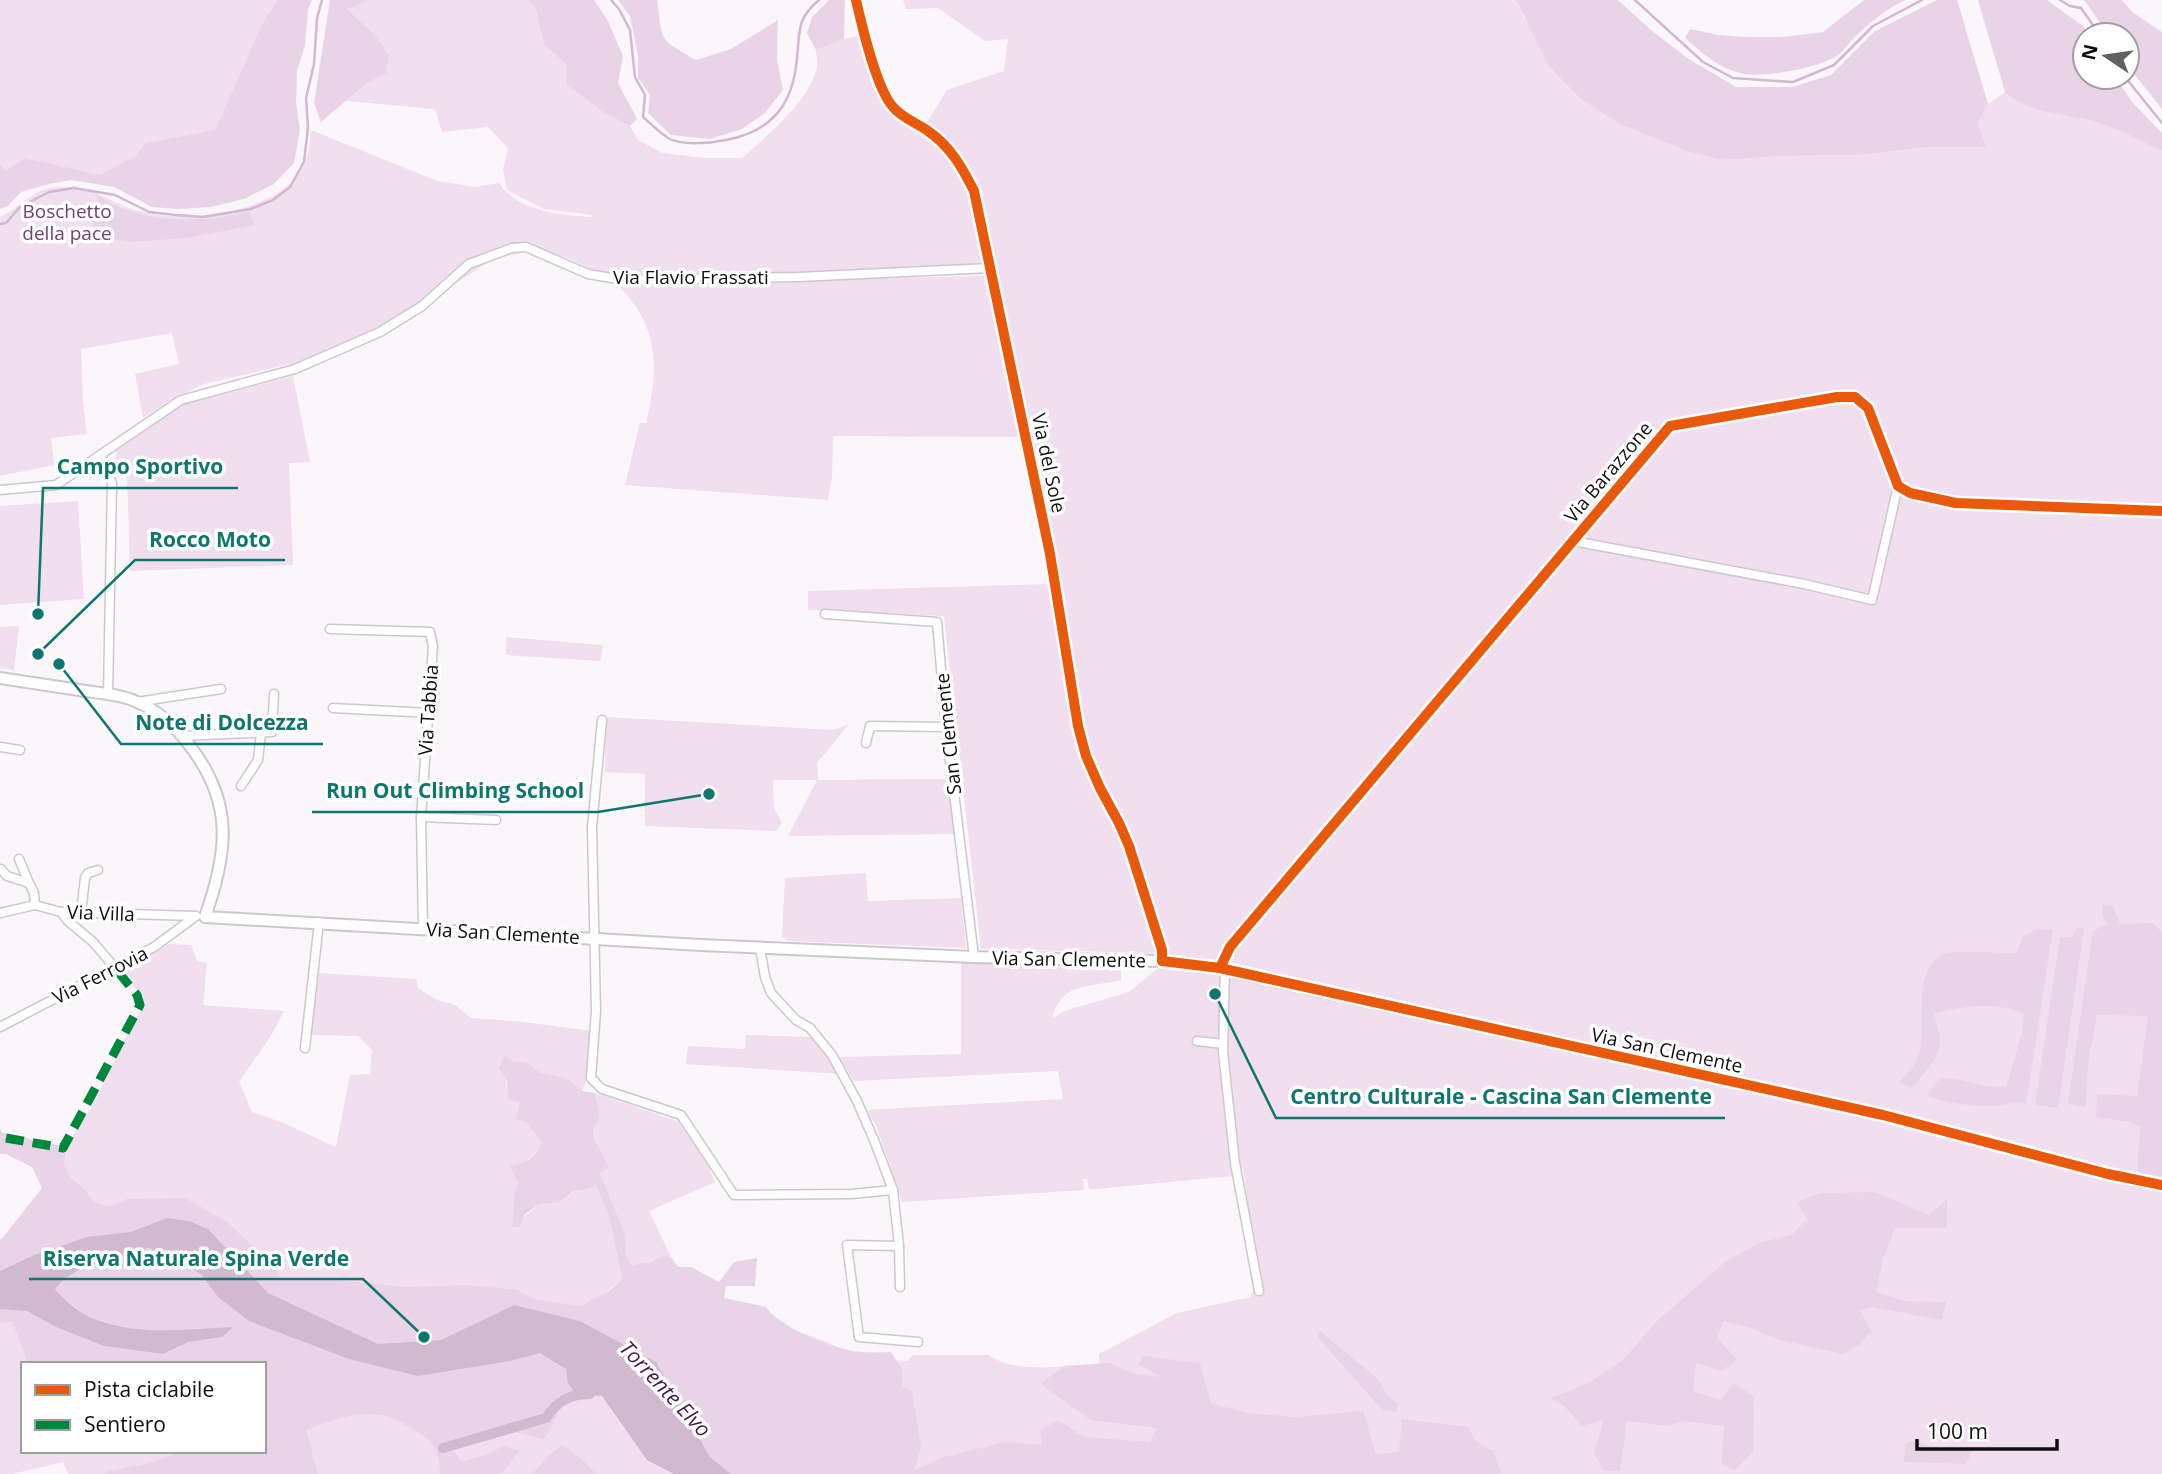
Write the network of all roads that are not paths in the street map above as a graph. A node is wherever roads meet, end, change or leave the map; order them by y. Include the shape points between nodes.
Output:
1 (856, 0) edge
2 (990, 268) junction
3 (101, 456) junction
4 (1898, 486) junction
5 (0, 490) edge
6 (2162, 511) edge
7 (1573, 541) junction
8 (825, 614) dead end
9 (330, 629) dead end
10 (0, 678) edge
11 (221, 689) dead end
12 (108, 694) junction
13 (274, 694) dead end
14 (137, 702) junction
15 (333, 708) dead end
16 (429, 713) junction
17 (602, 720) dead end
18 (946, 726) junction
19 (261, 733) junction
20 (183, 736) junction
21 (866, 743) dead end
22 (0, 747) edge
23 (20, 750) dead end
24 (241, 786) dead end
25 (421, 817) junction
26 (496, 820) dead end
27 (19, 859) dead end
28 (1, 869) edge
29 (98, 870) dead end
30 (29, 883) junction
31 (35, 905) junction
32 (61, 912) junction
33 (0, 913) edge
34 (82, 913) junction
35 (200, 917) junction
36 (319, 922) junction
37 (423, 929) junction
38 (595, 938) junction
39 (760, 948) junction
40 (974, 957) junction
41 (1162, 961) junction
42 (115, 968) junction
43 (1222, 968) junction
44 (0, 1027) edge
45 (1197, 1041) dead end
46 (1223, 1044) junction
47 (305, 1048) dead end
48 (2162, 1185) edge
49 (893, 1190) junction
50 (899, 1246) junction
51 (900, 1287) dead end
52 (1259, 1291) dead end
53 (918, 1342) dead end

1 - 2 street, Via del Sole via 890,104 948,147 968,179
2 - 3 street, Via Flavio Frassati via 623,280 588,274 526,247 512,248 469,264 422,306 380,332 295,369 181,400
2 - 41 street, Via del Sole via 1050,554 1078,726 1091,767 1137,870
3 - 5 street, Via Flavio Frassati via 56,485
3 - 12 street via 112,483
4 - 6 street via 1956,503
4 - 7 street via 1872,600
4 - 7 street, Via Barazzone via 1868,408 1856,397 1837,397 1670,426
7 - 43 street, Via Barazzone via 1230,947
8 - 18 street, San Clemente via 937,622
9 - 16 street, Via Tabbia via 430,632
10 - 12 street
11 - 14 street
12 - 14 street
13 - 19 street via 272,732
14 - 20 street via 166,719
15 - 16 street
16 - 25 street, Via Tabbia
17 - 38 street via 593,827
18 - 21 street via 870,726
18 - 40 street, San Clemente
19 - 20 street
19 - 24 street via 258,760
20 - 35 street via 206,766 220,802 224,837 215,887
22 - 23 street
25 - 26 street
25 - 37 street, Via Tabbia
27 - 30 street
28 - 30 street via 7,876
29 - 34 street via 85,878
30 - 31 street
31 - 32 street, Via Villa
31 - 33 street, Via Villa
32 - 34 street, Via Villa
32 - 42 street
34 - 35 street, Via Villa
35 - 36 street, Via San Clemente
35 - 42 street, Via Ferrovia
36 - 37 street, Via San Clemente
36 - 47 street
37 - 38 street, Via San Clemente
38 - 39 street, Via San Clemente
38 - 49 street via 591,1078 602,1089 681,1115 734,1195
39 - 40 street, Via San Clemente
39 - 49 street via 771,993 832,1055 857,1101
40 - 41 street, Via San Clemente
41 - 43 street, Via San Clemente
42 - 44 street, Via Ferrovia
43 - 46 street
43 - 48 street, Via San Clemente via 1883,1115
45 - 46 street
46 - 52 street via 1235,1163
49 - 50 street
50 - 51 street
50 - 53 street via 847,1245 859,1337

